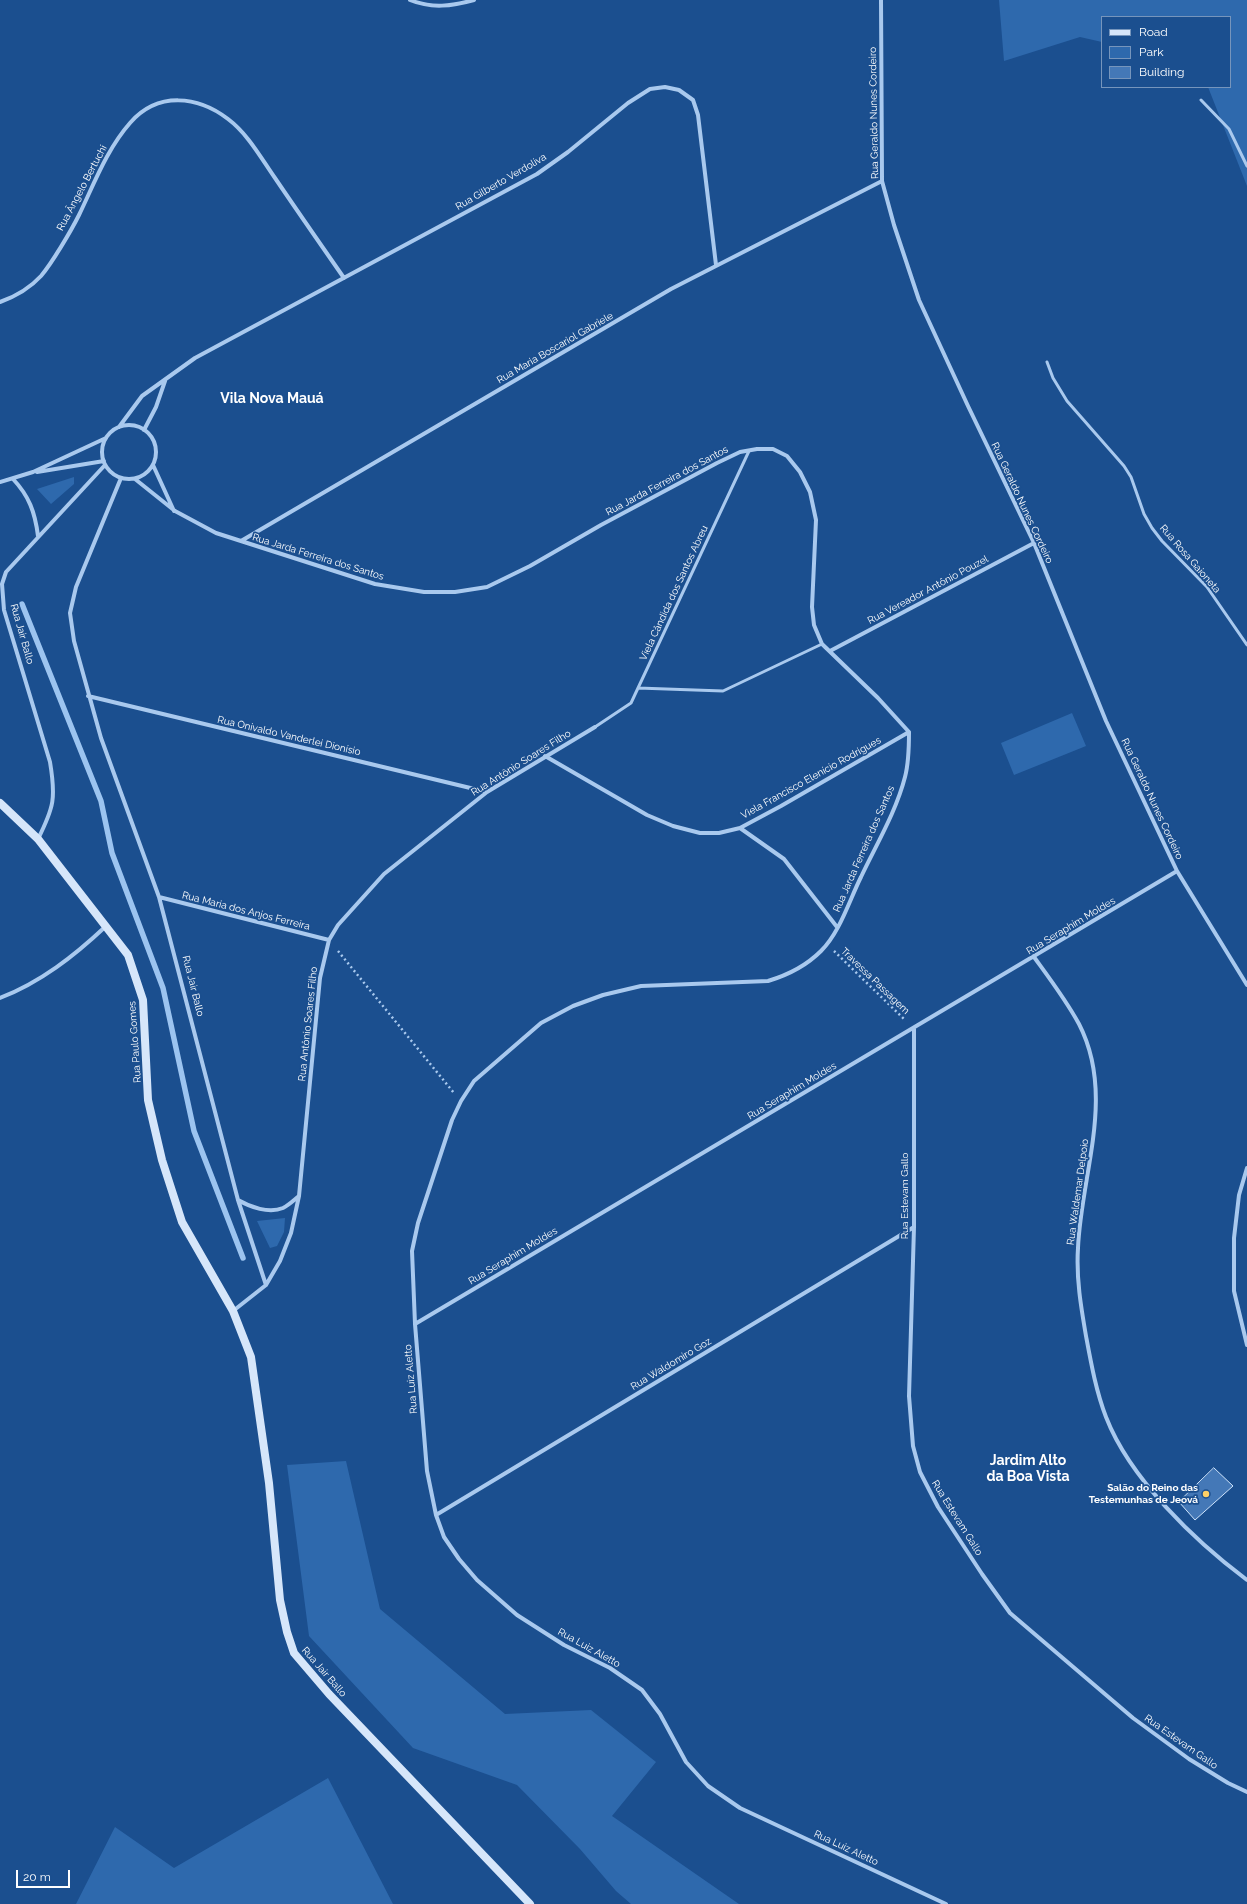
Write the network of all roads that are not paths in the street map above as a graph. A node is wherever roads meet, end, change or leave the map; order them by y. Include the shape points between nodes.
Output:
1 (410, 0) edge
2 (474, 0) edge
3 (882, 0) edge
4 (1201, 100) dead end
5 (1247, 166) edge
6 (882, 181) junction
7 (716, 265) junction
8 (344, 278) junction
9 (0, 302) edge
10 (1047, 362) dead end
11 (165, 380) junction
12 (119, 427) junction
13 (144, 430) junction
14 (106, 438) junction
15 (749, 451) junction
16 (104, 463) junction
17 (153, 465) junction
18 (33, 472) junction
19 (121, 478) junction
20 (12, 479) junction
21 (135, 479) junction
22 (0, 482) edge
23 (175, 511) junction
24 (38, 536) junction
25 (241, 541) junction
26 (1034, 543) junction
27 (822, 644) junction
28 (1247, 645) edge
29 (830, 651) junction
30 (638, 688) junction
31 (88, 696) junction
32 (595, 727) joint
33 (909, 732) junction
34 (545, 756) junction
35 (487, 792) junction
36 (0, 803) edge
37 (740, 828) junction
38 (38, 839) junction
39 (1177, 871) junction
40 (159, 897) junction
41 (106, 927) junction
42 (837, 927) junction
43 (329, 940) junction
44 (1034, 957) junction
45 (1247, 984) edge
46 (0, 998) edge
47 (914, 1029) junction
48 (1247, 1168) edge
49 (299, 1196) junction
50 (238, 1200) junction
51 (914, 1226) junction
52 (266, 1285) junction
53 (233, 1311) junction
54 (414, 1324) junction
55 (1247, 1345) edge
56 (436, 1516) junction
57 (1247, 1580) edge
58 (1247, 1792) edge
59 (530, 1904) edge
60 (946, 1904) edge

1 - 2 street via 434,7
3 - 6 street, Rua Geraldo Nunes Cordeiro
4 - 5 lane via 1229,129
6 - 7 street, Rua Maria Boscariol Gabriele
6 - 26 street, Rua Geraldo Nunes Cordeiro via 919,300
7 - 8 street, Rua Gilberto Verdoliva via 698,115 693,100 679,90 665,87 650,89 628,103 537,174
7 - 25 street, Rua Maria Boscariol Gabriele
8 - 9 street, Rua Ângelo Bertuchi via 249,141 229,120 206,106 186,100 167,101 147,110 131,122 110,152 78,217 41,276 26,289
8 - 11 street, Rua Gilberto Verdoliva via 195,358
10 - 28 lane, Rua Rosa Gaioneta via 1067,402 1124,466 1131,477 1144,514 1162,541 1206,587
11 - 12 street, Rua Gilberto Verdoliva via 142,396
11 - 13 street via 156,407
12 - 13 street via 128,425
12 - 14 street
13 - 17 street via 154,442 156,457
14 - 16 street via 103,445
14 - 18 street
15 - 25 street, Rua Jarda Ferreira dos Santos via 740,452 717,463 530,566 479,588 455,592 424,592 375,584
15 - 27 street, Rua Jarda Ferreira dos Santos via 773,449 787,456 800,472 810,492 816,520 812,607 814,626
15 - 30 lane, Viela Cândida dos Santos Abreu
16 - 18 street
16 - 19 street
16 - 24 street, Rua Jair Ballo
17 - 21 street via 146,474
17 - 23 street
18 - 20 street
19 - 21 street
19 - 31 street, Rua Jair Ballo via 76,587 70,613 74,641
20 - 22 street
20 - 24 street via 29,500 35,515
21 - 23 street, Rua Jarda Ferreira dos Santos
23 - 25 street, Rua Jarda Ferreira dos Santos via 216,533
24 - 38 street, Rua Jair Ballo via 6,572 2,584 4,610 50,762 54,788 51,812
26 - 29 street, Rua Vereador Antônio Pouzel
26 - 39 street, Rua Geraldo Nunes Cordeiro via 1106,721
27 - 29 street, Rua Jarda Ferreira dos Santos
27 - 30 lane via 723,691
29 - 33 street, Rua Jarda Ferreira dos Santos
30 - 32 lane, Viela Cândida dos Santos Abreu via 631,703
31 - 35 street, Rua Onivaldo Vanderlei Dionísio
31 - 40 street, Rua Jair Ballo
32 - 34 street, Rua Antônio Soares Filho
33 - 37 street, Viela Francisco Elenício Rodrigues
33 - 42 street, Rua Jarda Ferreira dos Santos via 905,777 895,806
34 - 35 street, Rua Antônio Soares Filho
34 - 37 street, Viela Francisco Elenício Rodrigues via 647,815 674,826 700,833 719,833
35 - 43 street, Rua Antônio Soares Filho via 384,874 338,925
36 - 38 main road, Rua Paulo Gomes
37 - 42 street via 784,859
38 - 41 main road, Rua Paulo Gomes
39 - 44 street, Rua Seraphim Moldes
39 - 45 street, Rua Geraldo Nunes Cordeiro
40 - 43 street, Rua Maria dos Anjos Ferreira
40 - 50 street, Rua Jair Ballo
41 - 46 street via 53,971 18,992
41 - 53 main road, Rua Paulo Gomes via 128,956 143,1000 148,1100 162,1160 180,1215
42 - 54 street, Rua Jarda Ferreira dos Santos via 821,951 807,963 788,975 768,981 641,986 603,995 573,1006 541,1023 474,1081 461,1101 418,1223 412,1251
43 - 49 street, Rua Antônio Soares Filho via 320,978
44 - 47 street, Rua Seraphim Moldes
44 - 57 street, Rua Waldemar Delpoio via 1080,1025 1097,1087 1096,1127 1078,1248 1079,1294 1094,1379 1106,1418 1120,1445 1169,1511 1199,1541
47 - 51 street, Rua Estevam Gallo
47 - 54 street, Rua Seraphim Moldes
48 - 55 street via 1239,1195 1234,1238 1234,1291
49 - 50 street via 282,1208 271,1209 250,1208
49 - 52 street, Rua Antônio Soares Filho via 292,1233
50 - 52 street, Rua Jair Ballo
51 - 56 street, Rua Waldomiro Goz
51 - 58 street, Rua Estevam Gallo via 909,1396 913,1446 920,1472 938,1507 1010,1613 1133,1718 1189,1759
52 - 53 street, Rua Antônio Soares Filho
53 - 59 main road, Rua Jair Ballo via 251,1357 269,1483 280,1600 294,1653 329,1694
54 - 56 street, Rua Luiz Aletto via 427,1471
56 - 60 street, Rua Luiz Aletto via 444,1537 476,1580 517,1615 564,1645 610,1668 642,1690 660,1714 686,1762 708,1786 740,1808

